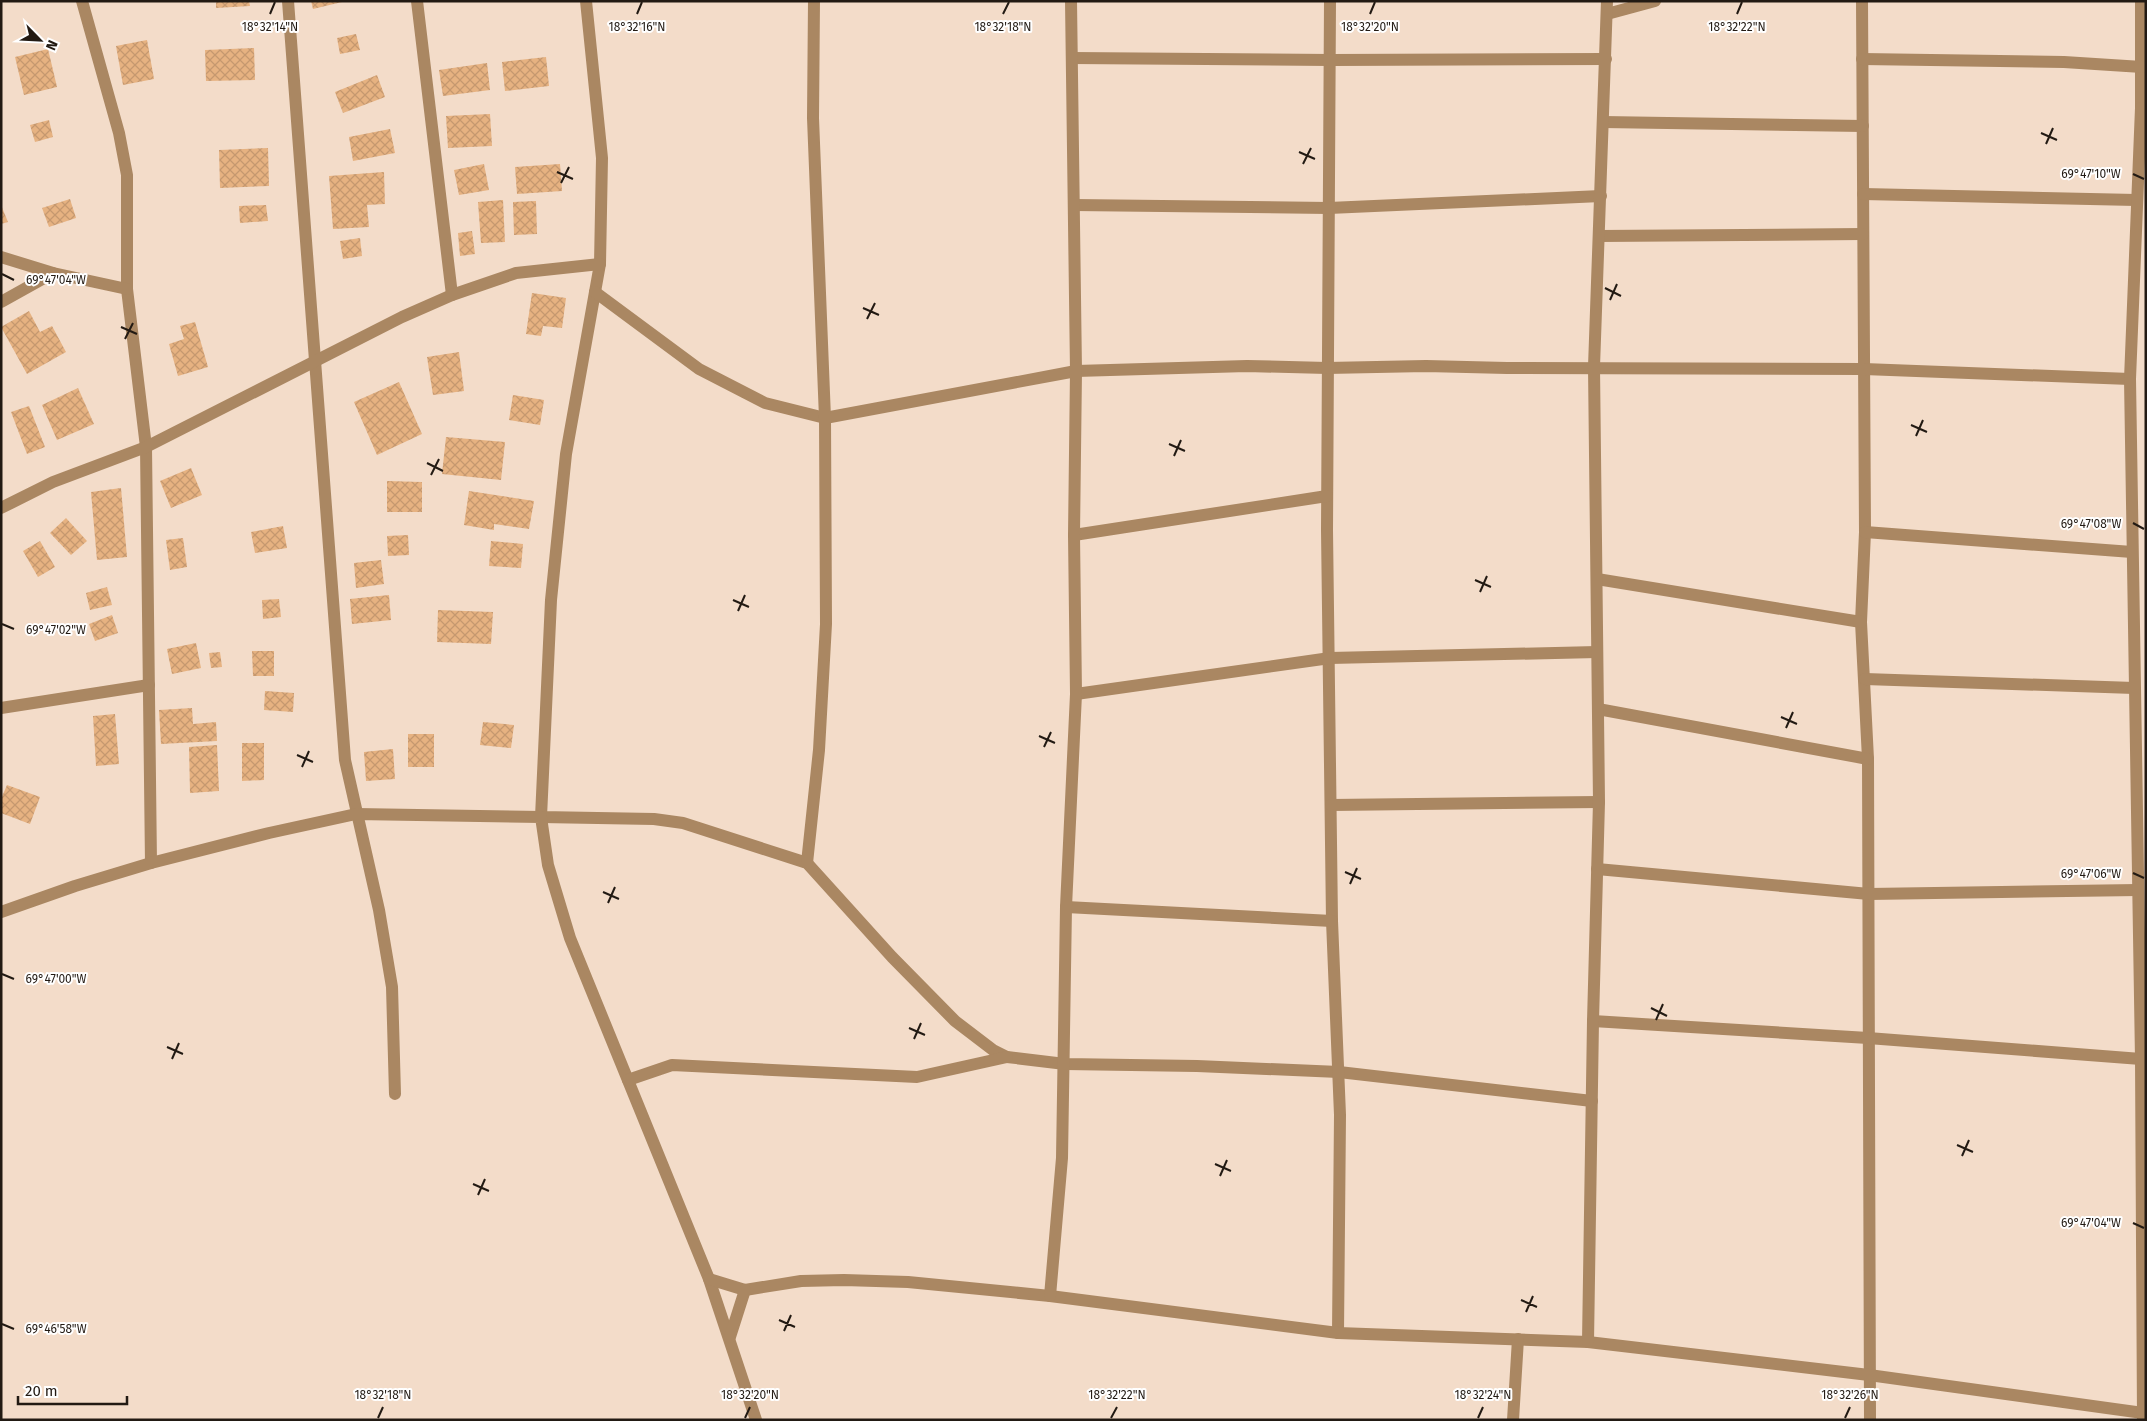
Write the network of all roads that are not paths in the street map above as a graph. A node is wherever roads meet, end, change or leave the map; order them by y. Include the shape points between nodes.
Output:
1 (82, 1) edge
2 (288, 1) edge
3 (417, 1) edge
4 (586, 1) edge
5 (814, 1) edge
6 (1071, 1) edge
7 (1330, 1) edge
8 (1655, 1) edge
9 (1862, 1) edge
10 (2141, 1) edge
11 (1607, 8) edge
12 (1072, 58) junction
13 (1606, 59) junction
14 (1862, 59) junction
15 (1330, 60) junction
16 (2142, 68) junction
17 (2144, 108) edge
18 (1603, 122) junction
19 (1863, 126) junction
20 (1863, 194) junction
21 (1601, 196) junction
22 (2136, 200) junction
23 (1074, 205) junction
24 (1329, 208) junction
25 (1864, 234) junction
26 (1600, 236) junction
27 (1, 257) edge
28 (600, 264) junction
29 (53, 274) junction
30 (128, 289) junction
31 (595, 292) junction
32 (452, 295) junction
33 (1, 302) edge
34 (314, 361) junction
35 (1594, 367) junction
36 (1328, 368) junction
37 (1864, 369) junction
38 (1076, 370) junction
39 (2130, 379) junction
40 (826, 418) junction
41 (146, 447) junction
42 (2132, 458) junction
43 (2146, 458) edge
44 (1327, 496) junction
45 (1, 508) edge
46 (1865, 532) junction
47 (1074, 535) junction
48 (2132, 552) junction
49 (1596, 579) junction
50 (1861, 622) junction
51 (1597, 652) junction
52 (1330, 658) junction
53 (1865, 679) junction
54 (149, 685) junction
55 (2134, 688) junction
56 (1076, 694) junction
57 (1, 708) edge
58 (1598, 708) junction
59 (1868, 759) junction
60 (1599, 802) junction
61 (1331, 804) junction
62 (356, 814) junction
63 (541, 817) junction
64 (151, 863) junction
65 (807, 863) junction
66 (1598, 869) junction
67 (2138, 890) junction
68 (1869, 894) junction
69 (1066, 907) junction
70 (1, 912) edge
71 (1332, 921) junction
72 (1593, 1021) junction
73 (1868, 1038) junction
74 (1007, 1057) junction
75 (2141, 1059) junction
76 (1065, 1064) junction
77 (1339, 1072) junction
78 (628, 1080) junction
79 (396, 1094) dead end
80 (1592, 1101) junction
81 (709, 1279) junction
82 (745, 1290) junction
83 (1050, 1296) junction
84 (1338, 1333) junction
85 (730, 1337) junction
86 (1518, 1339) junction
87 (1588, 1342) junction
88 (1869, 1375) junction
89 (2143, 1416) edge
90 (756, 1420) edge
91 (1513, 1420) edge
92 (1870, 1420) edge

1 - 30 street via 119,133 127,175
2 - 34 street
3 - 32 street
4 - 28 street via 602,158
5 - 40 street via 813,118
6 - 12 street
7 - 15 street
8 - 11 street
9 - 14 street
10 - 16 street
11 - 13 street
12 - 15 street
12 - 23 street
13 - 15 street
13 - 18 street
14 - 16 street via 2064,62
14 - 19 street
15 - 24 street
16 - 17 street
17 - 22 street
18 - 19 street
18 - 21 street
19 - 20 street
20 - 22 street
20 - 25 street
21 - 24 street
21 - 26 street
22 - 39 street
23 - 24 street
23 - 38 street
24 - 36 street
25 - 26 street
25 - 37 street
26 - 35 street
27 - 29 street
28 - 31 street
28 - 32 street via 516,273
29 - 30 street
29 - 33 street
30 - 41 street
31 - 40 street via 699,369 765,403
31 - 63 street via 564,474 551,600
32 - 34 street
34 - 41 street
34 - 62 street via 345,760
35 - 36 street
35 - 37 street
35 - 49 street
36 - 38 street via 1247,366
36 - 44 street
37 - 39 street
37 - 46 street
38 - 40 street
38 - 47 street
39 - 42 street
40 - 65 street via 826,624 819,750
41 - 45 street via 53,482
41 - 54 street
42 - 43 street
42 - 48 street
44 - 47 street
44 - 52 street
46 - 48 street
46 - 50 street
47 - 56 street
48 - 55 street
49 - 50 street
49 - 51 street
50 - 53 street
51 - 52 street
51 - 58 street
52 - 56 street
52 - 61 street
53 - 55 street
53 - 59 street
54 - 57 street
54 - 64 street
55 - 67 street
56 - 69 street
58 - 59 street
58 - 60 street
59 - 68 street
60 - 61 street
60 - 66 street
61 - 71 street
62 - 63 street
62 - 64 street
62 - 79 street via 379,910 392,987
63 - 65 street via 683,822
63 - 78 street via 548,865 570,938
64 - 70 street
65 - 74 street via 955,1021
66 - 68 street
66 - 72 street
67 - 68 street
67 - 75 street
68 - 73 street
69 - 71 street
69 - 76 street
71 - 77 street
72 - 73 street
72 - 80 street
73 - 75 street
73 - 88 street
74 - 76 street
74 - 78 street via 917,1077 672,1065
75 - 89 street
76 - 77 street
76 - 83 street via 1062,1158
77 - 80 street
77 - 84 street
78 - 81 street
80 - 87 street
81 - 82 street
81 - 85 street
82 - 83 street via 801,1281 844,1280 908,1282
82 - 85 street
83 - 84 street
84 - 86 street
85 - 90 street
86 - 87 street
86 - 91 street
87 - 88 street
88 - 89 street
88 - 92 street

